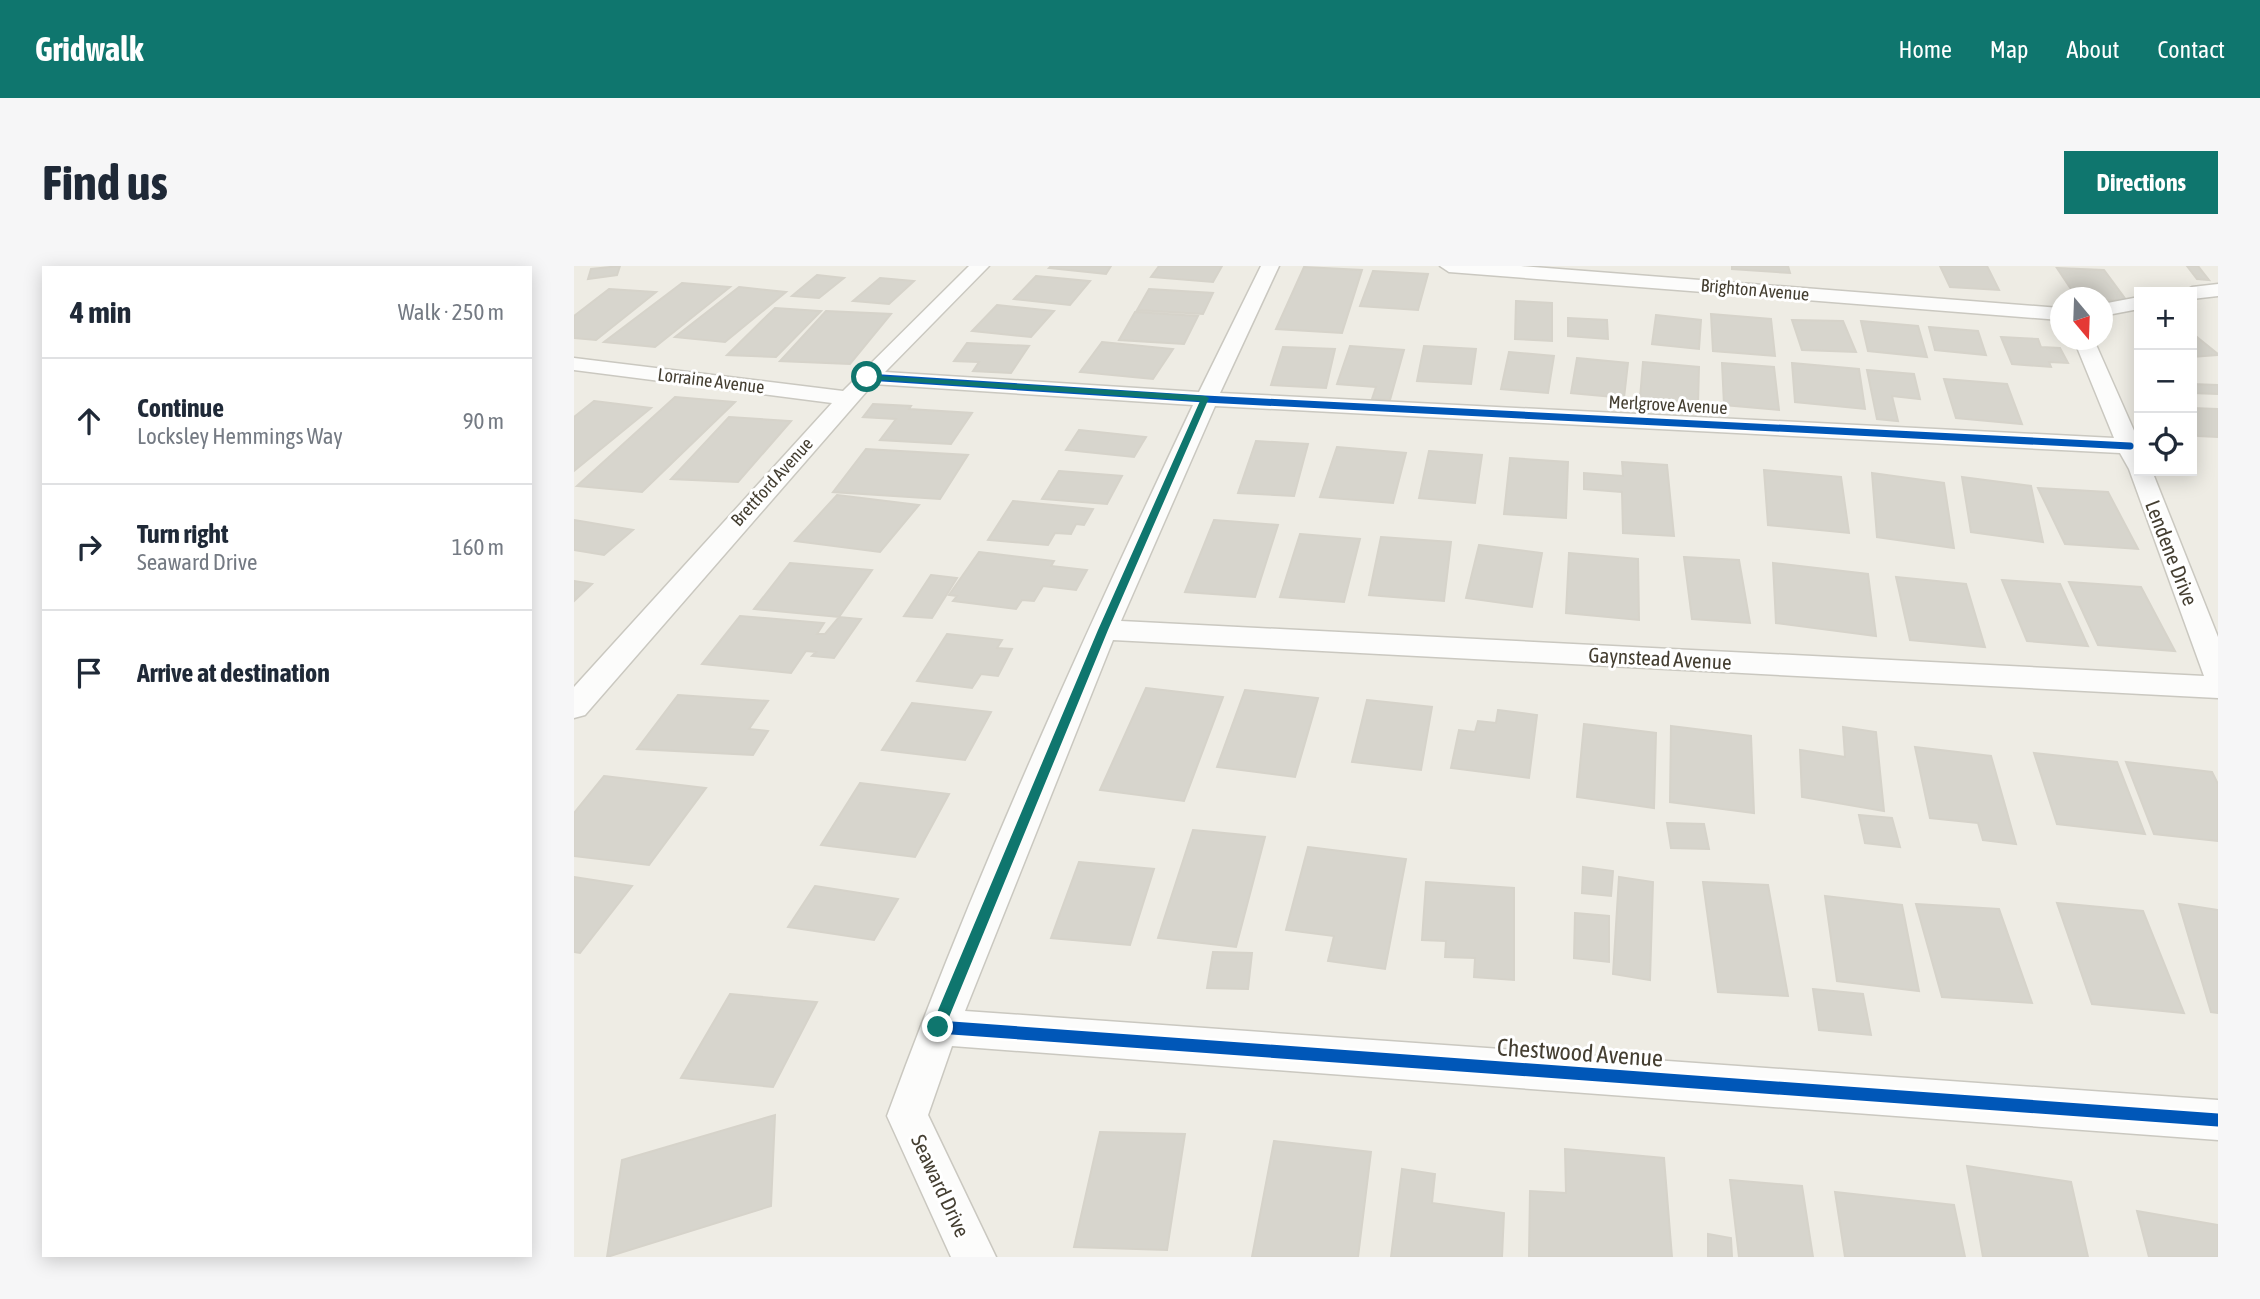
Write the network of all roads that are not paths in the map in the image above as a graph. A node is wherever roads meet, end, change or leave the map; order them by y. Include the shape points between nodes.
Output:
1 (980, 266) edge
2 (1270, 266) edge
3 (1449, 266) edge
4 (2218, 290) edge
5 (2197, 292) edge
6 (2134, 304) edge
7 (2113, 308) edge
8 (2050, 313) edge
9 (2088, 350) edge
10 (574, 364) edge
11 (867, 377) junction
12 (848, 398) junction
13 (1205, 398) junction
14 (2134, 457) edge
15 (2134, 462) edge
16 (2141, 476) edge
17 (1103, 630) junction
18 (2218, 674) edge
19 (2218, 687) edge
20 (574, 707) edge
21 (938, 1027) junction
22 (2218, 1120) edge
23 (974, 1257) edge

1 - 11 street, Brettford Avenue
2 - 13 street, Seaward Drive
3 - 8 street, Brighton Avenue
4 - 5 street
6 - 7 street
9 - 14 street, Lendene Drive
10 - 12 street, Lorraine Avenue
11 - 12 street, Brettford Avenue
11 - 13 street, Merlgrove Avenue
12 - 20 street, Brettford Avenue
13 - 15 street, Merlgrove Avenue
13 - 17 street, Seaward Drive
16 - 18 street, Lendene Drive
17 - 19 street, Gaynstead Avenue
17 - 21 street, Seaward Drive
21 - 22 street, Chestwood Avenue
21 - 23 street, Seaward Drive via 907,1116

